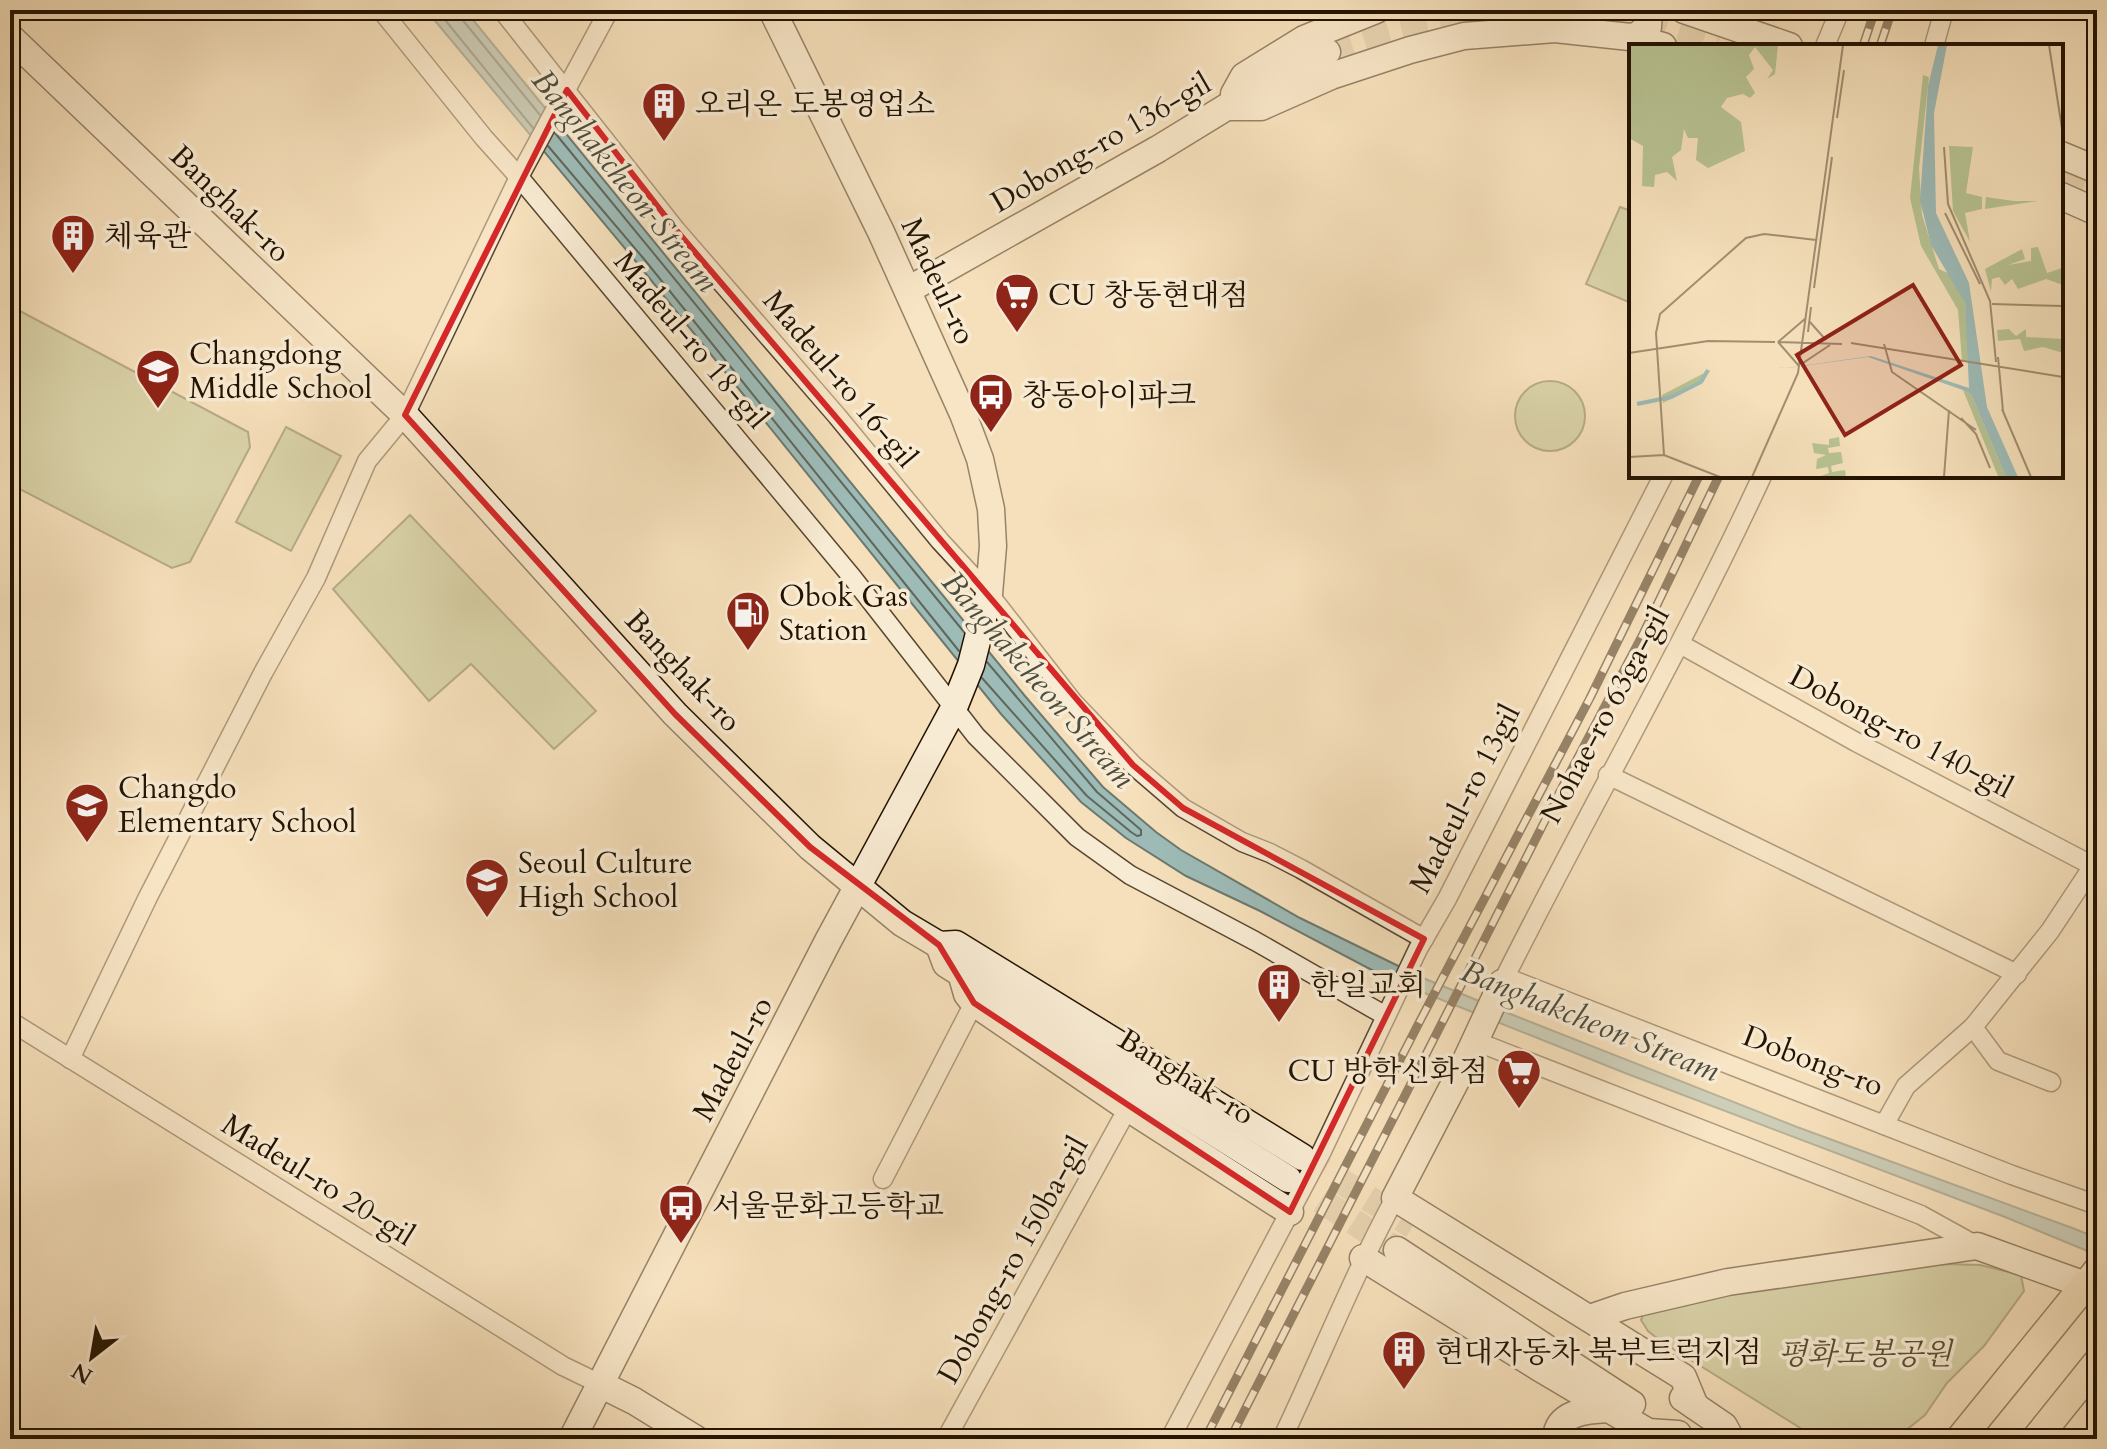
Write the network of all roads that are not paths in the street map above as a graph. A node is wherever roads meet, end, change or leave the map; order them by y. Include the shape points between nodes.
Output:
1 (381, 10) edge
2 (502, 10) edge
3 (609, 10) edge
4 (772, 10) edge
5 (1376, 10) edge
6 (1649, 10) edge
7 (1684, 10) edge
8 (1840, 10) edge
9 (1944, 10) edge
10 (1630, 37) junction
11 (11, 38) edge
12 (1656, 44) edge
13 (1783, 44) edge
14 (1826, 44) edge
15 (1935, 44) edge
16 (1327, 52) tunnel mouth
17 (564, 94) junction
18 (1226, 107) junction
19 (2063, 156) edge
20 (524, 169) junction
21 (2097, 170) edge
22 (2063, 197) edge
23 (2097, 212) edge
24 (908, 290) junction
25 (405, 415) junction
26 (1662, 478) edge
27 (1761, 478) edge
28 (987, 602) junction
29 (1680, 644) junction
30 (953, 710) junction
31 (1608, 775) junction
32 (2095, 867) edge
33 (858, 886) junction
34 (1421, 944) junction
35 (972, 966) junction
36 (2017, 974) junction
37 (1504, 980) junction
38 (974, 1003) junction
39 (1386, 1016) junction
40 (10, 1021) edge
41 (1973, 1027) junction
42 (1478, 1035) junction
43 (70, 1059) junction
44 (2051, 1082) dead end
45 (1128, 1108) junction
46 (1884, 1125) junction
47 (1304, 1162) junction
48 (883, 1179) dead end
49 (1395, 1198) junction
50 (2097, 1205) edge
51 (1290, 1212) junction
52 (1413, 1226) tunnel mouth
53 (1977, 1246) junction
54 (1397, 1250) tunnel mouth
55 (1363, 1258) junction
56 (2093, 1276) edge
57 (1590, 1318) junction
58 (2097, 1363) edge
59 (598, 1383) junction
60 (1695, 1406) junction
61 (1608, 1409) junction
62 (1682, 1437) edge
63 (572, 1439) edge
64 (696, 1439) edge
65 (946, 1439) edge
66 (1170, 1439) edge
67 (1282, 1439) edge
68 (1556, 1439) edge
69 (1731, 1439) edge
70 (1960, 1439) edge
71 (2036, 1439) edge

1 - 20 street, Madeul-ro 18-gil via 484,138
2 - 17 street, Madeul-ro 16-gil
3 - 17 street
4 - 24 main road, Madeul-ro
5 - 18 main road via 1304,39 1244,76
6 - 10 main road via 1648,27
7 - 13 main road
8 - 14 street
9 - 15 street
10 - 12 main road
10 - 18 main road via 1555,29 1464,36 1331,76 1261,107
11 - 25 main road, Banghak-ro
16 - 18 main road, Dobong-ro 136-gil
17 - 20 street
17 - 28 street, Madeul-ro 16-gil
18 - 24 main road, Dobong-ro 136-gil
19 - 21 main road
20 - 25 street
20 - 30 street, Madeul-ro 18-gil
22 - 23 main road
24 - 28 main road, Madeul-ro via 980,459 993,546
25 - 33 main road, Banghak-ro via 675,714 810,847
25 - 43 street via 367,461 316,578 248,701
26 - 34 street, Madeul-ro 13gil
27 - 29 street, Nohae-ro 63ga-gil
28 - 30 main road, Madeul-ro
28 - 34 street via 1073,702 1183,808 1291,864
29 - 31 street, Nohae-ro 63ga-gil
29 - 32 street, Dobong-ro 140-gil
30 - 33 main road, Madeul-ro
30 - 39 street via 1077,837 1130,875
31 - 36 street
31 - 37 street, Nohae-ro 63ga-gil
32 - 36 street
33 - 35 main road, Banghak-ro via 902,923 939,945 946,964
33 - 59 main road, Madeul-ro
34 - 39 street, Madeul-ro 13gil
35 - 38 main road via 967,994
35 - 47 main road, Banghak-ro
35 - 47 main road via 1012,964 1050,983
36 - 41 street
37 - 42 main road
37 - 46 street, Dobong-ro
38 - 45 main road
38 - 48 street
39 - 47 street, Madeul-ro 13gil
40 - 43 street, Madeul-ro 20-gil
41 - 44 street via 1998,1061
41 - 46 street via 1906,1086
42 - 49 main road
42 - 53 street via 1921,1215
43 - 59 street, Madeul-ro 20-gil
45 - 51 main road
45 - 65 street, Dobong-ro 150ba-gil
46 - 50 street, Dobong-ro
47 - 51 street, Madeul-ro 13gil
49 - 55 street
49 - 57 main road
51 - 66 street, Madeul-ro 13gil
52 - 60 main road
53 - 56 main road
53 - 57 main road via 1728,1282
54 - 62 main road
55 - 61 main road
55 - 67 street
56 - 70 main road
57 - 60 main road via 1683,1377
58 - 71 main road
59 - 63 main road, Madeul-ro
59 - 64 main road
60 - 69 main road via 1724,1426
61 - 62 main road via 1648,1432
61 - 68 main road via 1570,1416

